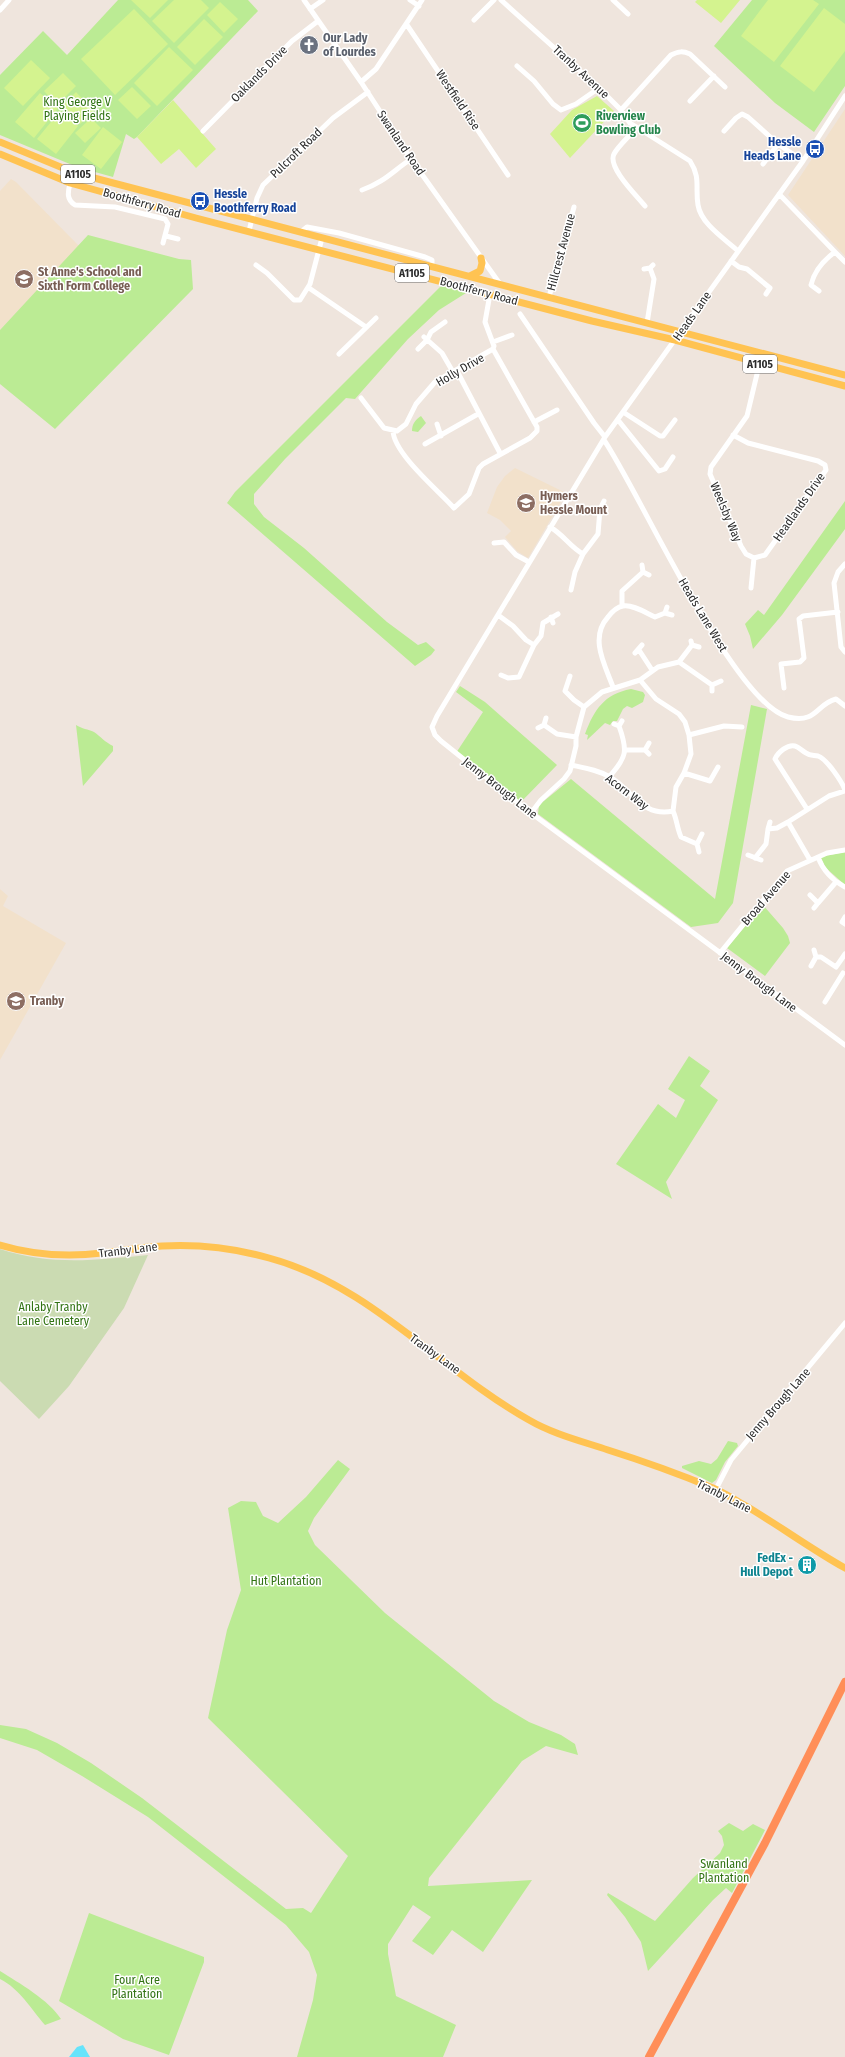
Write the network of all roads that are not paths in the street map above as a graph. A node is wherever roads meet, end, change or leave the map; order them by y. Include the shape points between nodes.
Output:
1 (10, 0) edge
2 (304, 0) edge
3 (323, 0) edge
4 (410, 0) edge
5 (422, 0) edge
6 (494, 0) edge
7 (501, 0) edge
8 (613, 0) edge
9 (419, 6) junction
10 (310, 8) junction
11 (0, 10) edge
12 (628, 14) dead end
13 (474, 20) dead end
14 (318, 22) junction
15 (407, 25) junction
16 (517, 66) dead end
17 (714, 76) junction
18 (361, 82) junction
19 (725, 87) dead end
20 (599, 88) junction
21 (368, 92) junction
22 (845, 96) edge
23 (690, 101) dead end
24 (621, 110) junction
25 (636, 128) junction
26 (203, 131) dead end
27 (724, 131) dead end
28 (0, 142) edge
29 (778, 144) junction
30 (0, 154) edge
31 (411, 159) junction
32 (803, 161) junction
33 (763, 164) dead end
34 (508, 175) dead end
35 (70, 183) junction
36 (362, 190) dead end
37 (779, 194) junction
38 (645, 206) dead end
39 (574, 207) dead end
40 (251, 219) junction
41 (249, 231) junction
42 (301, 232) junction
43 (166, 236) junction
44 (322, 238) junction
45 (178, 239) dead end
46 (163, 243) dead end
47 (319, 249) junction
48 (738, 251) junction
49 (835, 252) junction
50 (481, 258) junction
51 (731, 261) junction
52 (845, 262) edge
53 (256, 265) dead end
54 (432, 267) junction
55 (644, 269) dead end
56 (468, 276) junction
57 (500, 284) junction
58 (308, 288) junction
59 (818, 291) dead end
60 (490, 294) junction
61 (766, 294) dead end
62 (549, 297) junction
63 (520, 314) dead end
64 (376, 318) dead end
65 (445, 322) dead end
66 (647, 323) junction
67 (366, 327) junction
68 (681, 331) junction
69 (512, 335) dead end
70 (426, 339) junction
71 (675, 340) junction
72 (493, 342) junction
73 (418, 349) dead end
74 (493, 349) junction
75 (762, 353) junction
76 (339, 354) dead end
77 (760, 364) junction
78 (455, 372) junction
79 (845, 375) edge
80 (845, 386) edge
81 (361, 398) dead end
82 (557, 410) dead end
83 (623, 412) junction
84 (478, 414) junction
85 (618, 420) junction
86 (675, 420) dead end
87 (534, 422) junction
88 (437, 424) dead end
89 (393, 431) junction
90 (733, 435) junction
91 (441, 436) junction
92 (605, 439) junction
93 (425, 444) dead end
94 (500, 453) junction
95 (673, 457) dead end
96 (604, 501) dead end
97 (600, 509) junction
98 (606, 509) dead end
99 (550, 527) junction
100 (494, 543) dead end
101 (583, 554) junction
102 (754, 558) junction
103 (529, 562) junction
104 (845, 564) edge
105 (642, 565) dead end
106 (643, 572) junction
107 (649, 575) dead end
108 (751, 588) dead end
109 (570, 590) dead end
110 (622, 606) junction
111 (838, 612) junction
112 (558, 614) dead end
113 (498, 615) junction
114 (672, 615) dead end
115 (551, 617) junction
116 (553, 623) dead end
117 (534, 645) junction
118 (699, 647) dead end
119 (639, 650) dead end
120 (845, 652) edge
121 (679, 662) junction
122 (652, 670) junction
123 (500, 675) dead end
124 (570, 676) dead end
125 (514, 678) junction
126 (640, 680) junction
127 (721, 681) dead end
128 (514, 684) dead end
129 (712, 685) junction
130 (613, 687) junction
131 (784, 688) dead end
132 (712, 691) dead end
133 (845, 706) edge
134 (584, 707) junction
135 (546, 718) dead end
136 (618, 724) dead end
137 (544, 725) junction
138 (742, 726) dead end
139 (538, 728) dead end
140 (689, 735) junction
141 (576, 737) junction
142 (649, 743) dead end
143 (626, 750) junction
144 (571, 765) junction
145 (718, 767) dead end
146 (684, 773) junction
147 (609, 777) junction
148 (845, 791) edge
149 (807, 809) junction
150 (673, 811) junction
151 (531, 814) junction
152 (770, 822) dead end
153 (788, 822) junction
154 (768, 829) junction
155 (702, 834) dead end
156 (697, 844) junction
157 (845, 850) edge
158 (699, 852) dead end
159 (748, 855) dead end
160 (818, 857) junction
161 (755, 858) junction
162 (761, 860) dead end
163 (810, 860) junction
164 (836, 882) junction
165 (845, 887) edge
166 (810, 895) dead end
167 (818, 902) junction
168 (814, 908) dead end
169 (845, 917) edge
170 (845, 924) edge
171 (814, 950) dead end
172 (720, 953) junction
173 (845, 954) edge
174 (816, 957) junction
175 (811, 966) dead end
176 (836, 967) junction
177 (844, 974) edge
178 (825, 1002) dead end
179 (845, 1045) edge
180 (0, 1245) edge
181 (845, 1323) edge
182 (716, 1489) junction
183 (845, 1568) edge
184 (845, 1682) edge
185 (649, 2057) edge

1 - 11 street
2 - 10 street, Swanland Road
3 - 10 street
4 - 9 street
5 - 9 street
6 - 13 street
7 - 20 street, Tranby Avenue
8 - 12 street
9 - 15 street
10 - 14 street, Swanland Road
14 - 18 street, Swanland Road
14 - 26 street, Oaklands Drive via 292,41
15 - 18 street via 376,69
15 - 34 street, Westfield Rise
16 - 20 street via 561,110 576,104
17 - 19 street
17 - 23 street
17 - 24 street via 690,54 684,51 677,52
18 - 21 street, Swanland Road
20 - 24 street, Tranby Avenue
21 - 31 street, Swanland Road
21 - 40 street, Pulcroft Road via 334,118 263,185
22 - 32 street, Heads Lane
24 - 25 street, Tranby Avenue
25 - 38 street via 614,154 612,161 615,169
25 - 48 street, Tranby Avenue via 690,160 698,182 698,207 704,220
27 - 29 street via 742,114
28 - 40 main road, Boothferry Road / A1105 via 75,173
29 - 32 street
29 - 33 street
30 - 35 main road, Boothferry Road / A1105
31 - 36 street via 392,171 376,186
31 - 50 street, Swanland Road
32 - 37 street, Heads Lane
35 - 41 main road, Boothferry Road / A1105
35 - 43 street via 68,194 70,202 75,205 116,207 154,216 168,224
37 - 48 street, Heads Lane
37 - 49 street
39 - 62 street, Hillcrest Avenue
40 - 41 street, Pulcroft Road
40 - 42 main road, Boothferry Road / A1105
41 - 47 main road, Boothferry Road / A1105
42 - 44 main road, Boothferry Road / A1105
42 - 54 street, Boothferry Road via 306,227 340,233 426,257 432,260
43 - 45 street
43 - 46 street
44 - 47 street
44 - 54 main road, Boothferry Road / A1105
47 - 58 street
47 - 60 main road, Boothferry Road / A1105
48 - 51 street, Heads Lane
49 - 52 street
49 - 59 street via 826,259 813,278 811,285
50 - 56 main road via 480,271
50 - 57 street, Swanland Road
51 - 61 street via 772,286
51 - 68 street, Heads Lane
53 - 58 street via 296,301 301,300
54 - 56 main road, Boothferry Road / A1105
55 - 66 street via 652,267 654,278
56 - 57 main road, Boothferry Road / A1105
57 - 62 main road, Boothferry Road / A1105
58 - 67 street
60 - 71 main road, Boothferry Road / A1105
60 - 72 street, Holly Drive via 485,322
62 - 66 main road, Boothferry Road / A1105
63 - 92 street
64 - 67 street
65 - 70 street
66 - 68 main road, Boothferry Road / A1105
67 - 76 street
68 - 71 street, Heads Lane
68 - 75 main road, Boothferry Road / A1105
69 - 72 street, Holly Drive
70 - 73 street
70 - 78 street via 442,353
71 - 77 main road, Boothferry Road / A1105
71 - 83 street, Heads Lane
72 - 74 street, Holly Drive
74 - 78 street, Holly Drive
74 - 87 street
75 - 77 street, Weelsby Way
75 - 79 main road, Boothferry Road / A1105
77 - 80 main road, Boothferry Road / A1105
77 - 90 street, Weelsby Way via 747,416
78 - 84 street
78 - 89 street, Holly Drive via 435,382 416,404 406,424 400,430
81 - 89 street via 384,428
82 - 87 street
83 - 85 street, Heads Lane
83 - 86 street via 660,436 663,436
84 - 91 street
84 - 94 street
85 - 92 street, Heads Lane
85 - 95 street via 659,471 665,469
87 - 94 street via 537,427 535,435
88 - 91 street
89 - 94 street via 394,441 422,477 454,508 469,494 483,464
90 - 102 street, Weelsby Way via 711,468 710,474 741,546 746,554
90 - 102 street, Headlands Drive via 748,443 818,461 825,465 826,470 765,555
91 - 93 street
92 - 99 street, Jenny Brough Lane
92 - 133 street, Heads Lane West via 699,612 750,688 777,712 788,717 806,718 836,699
96 - 97 street
97 - 98 street
97 - 101 street via 598,534
99 - 101 street via 562,534 572,548
99 - 103 street, Jenny Brough Lane
100 - 103 street via 504,542 516,555
101 - 109 street via 575,572 576,583
102 - 108 street
103 - 113 street, Jenny Brough Lane
104 - 111 street via 838,572 834,583
105 - 106 street
106 - 107 street
106 - 110 street via 622,591
110 - 114 street via 655,617 666,610
110 - 130 street via 602,624 598,639
111 - 120 street via 841,647
111 - 131 street via 803,616 799,619 804,658 800,662 781,664
112 - 115 street
113 - 117 street
113 - 151 street, Jenny Brough Lane via 432,727 441,741
115 - 116 street
115 - 117 street via 543,624 541,636
117 - 125 street via 523,672
118 - 121 street via 691,643
119 - 122 street
121 - 122 street
121 - 129 street
122 - 126 street
123 - 125 street
124 - 134 street via 564,692
125 - 128 street
126 - 130 street
126 - 140 street via 656,699 679,714
127 - 129 street
129 - 132 street
130 - 134 street via 602,692
134 - 141 street
135 - 137 street
136 - 143 street
137 - 139 street
137 - 141 street via 557,734
138 - 140 street via 730,730 724,726
140 - 146 street via 691,754
141 - 144 street
142 - 143 street via 647,752
143 - 147 street via 622,761
144 - 147 street, Acorn Way
144 - 151 street via 564,779 541,800
145 - 146 street via 710,784
146 - 150 street via 676,787
147 - 150 street, Acorn Way via 643,806 654,812
148 - 149 street via 829,796
148 - 149 street via 842,783 824,760 805,753 797,746 790,746 775,759
149 - 153 street
150 - 156 street via 681,837
151 - 172 street, Jenny Brough Lane
152 - 154 street
153 - 154 street via 777,828
153 - 163 street
154 - 161 street via 766,844
155 - 156 street
156 - 158 street
157 - 160 street, Broad Avenue
159 - 161 street
160 - 163 street, Broad Avenue
160 - 164 street via 821,866
161 - 162 street
163 - 172 street, Broad Avenue via 787,871
164 - 165 street
164 - 167 street
166 - 167 street
167 - 168 street
169 - 170 street via 842,922
171 - 174 street
172 - 179 street, Jenny Brough Lane
173 - 176 street
174 - 175 street
174 - 176 street via 821,957
176 - 177 street
177 - 178 street
180 - 182 main road, Tranby Lane via 30,1253 68,1255 161,1246 192,1246 236,1250 293,1265 341,1288 506,1407 533,1422 557,1433
181 - 182 street, Jenny Brough Lane via 731,1460
182 - 183 main road, Tranby Lane
184 - 185 highway via 765,1843

